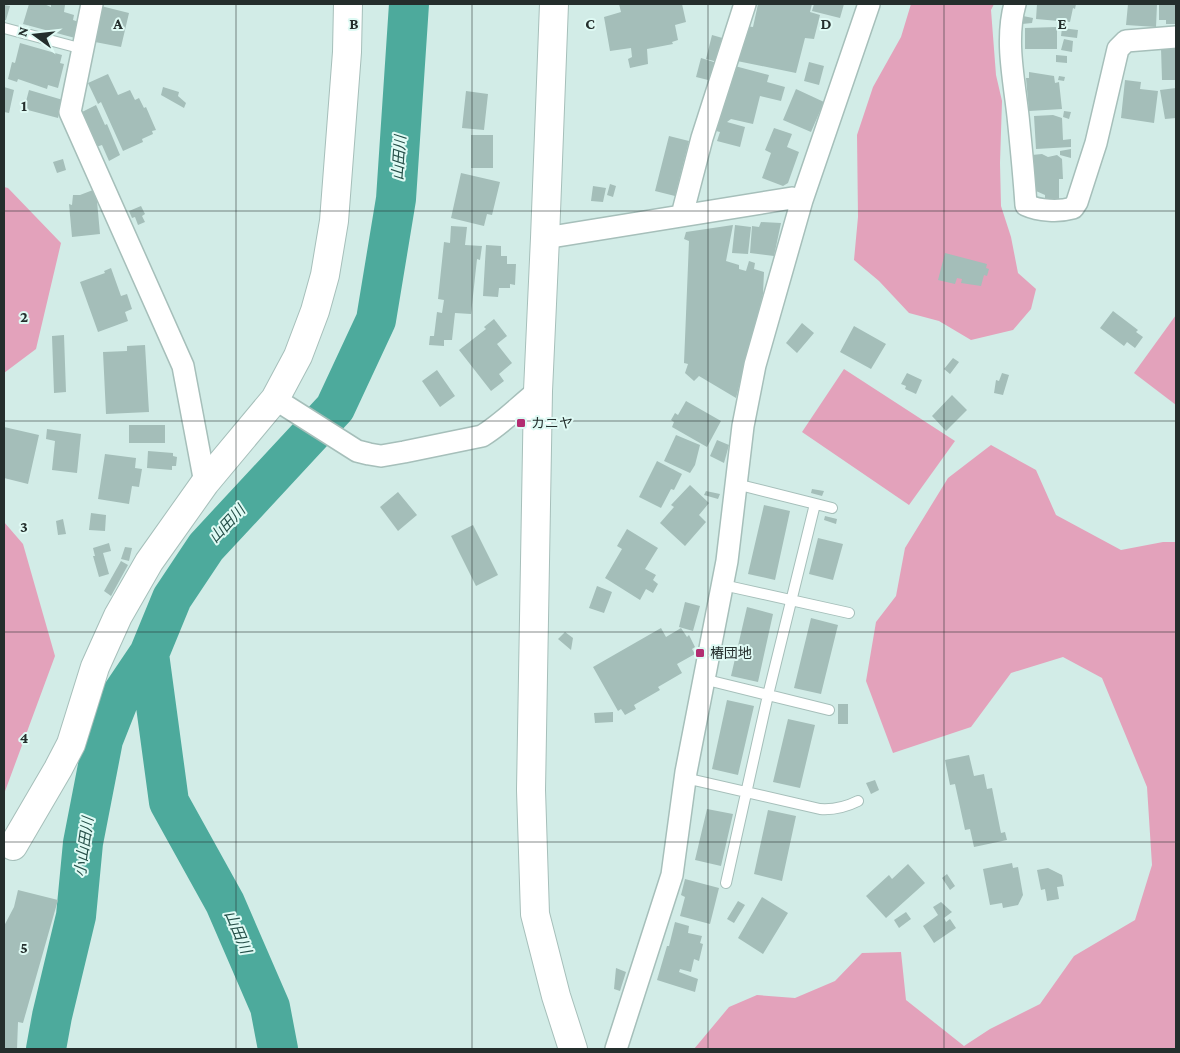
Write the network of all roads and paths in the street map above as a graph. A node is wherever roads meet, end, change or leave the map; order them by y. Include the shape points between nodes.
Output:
1 (92, 4) edge
2 (348, 4) edge
3 (554, 4) edge
4 (745, 4) edge
5 (869, 4) edge
6 (1015, 4) edge
7 (4, 28) edge
8 (1176, 37) edge
9 (83, 49) junction
10 (802, 200) junction
11 (682, 215) junction
12 (546, 238) junction
13 (538, 391) junction
14 (275, 399) junction
15 (205, 482) junction
16 (736, 484) junction
17 (814, 504) junction
18 (832, 508) dead end
19 (723, 585) junction
20 (791, 599) junction
21 (849, 613) dead end
22 (703, 679) junction
23 (768, 695) junction
24 (829, 710) dead end
25 (686, 778) junction
26 (746, 793) junction
27 (858, 801) dead end
28 (8, 853) edge
29 (726, 883) dead end
30 (573, 1049) edge
31 (616, 1049) edge

1 - 9 street
2 - 14 street via 334,221 325,275 298,356
3 - 12 street
4 - 11 street via 702,138
5 - 10 street
6 - 8 street via 1010,41 1013,75 1026,205 1034,208 1073,208 1096,143 1118,49 1126,40
7 - 9 lane
9 - 15 street via 70,112 183,366
10 - 11 street via 792,198
10 - 16 street via 755,366
11 - 12 street
12 - 13 street
13 - 14 street via 482,436 381,456 357,450
13 - 30 street via 531,790 536,914
14 - 15 street
15 - 28 street via 149,562 118,616 95,667 71,744
16 - 17 lane
16 - 19 street
17 - 18 lane
17 - 20 lane
19 - 20 lane
19 - 22 street
20 - 21 lane
20 - 23 lane
22 - 23 lane
22 - 25 street
23 - 24 lane
23 - 26 lane
25 - 26 lane
25 - 31 street via 672,875
26 - 27 lane via 825,809 841,808
26 - 29 lane

